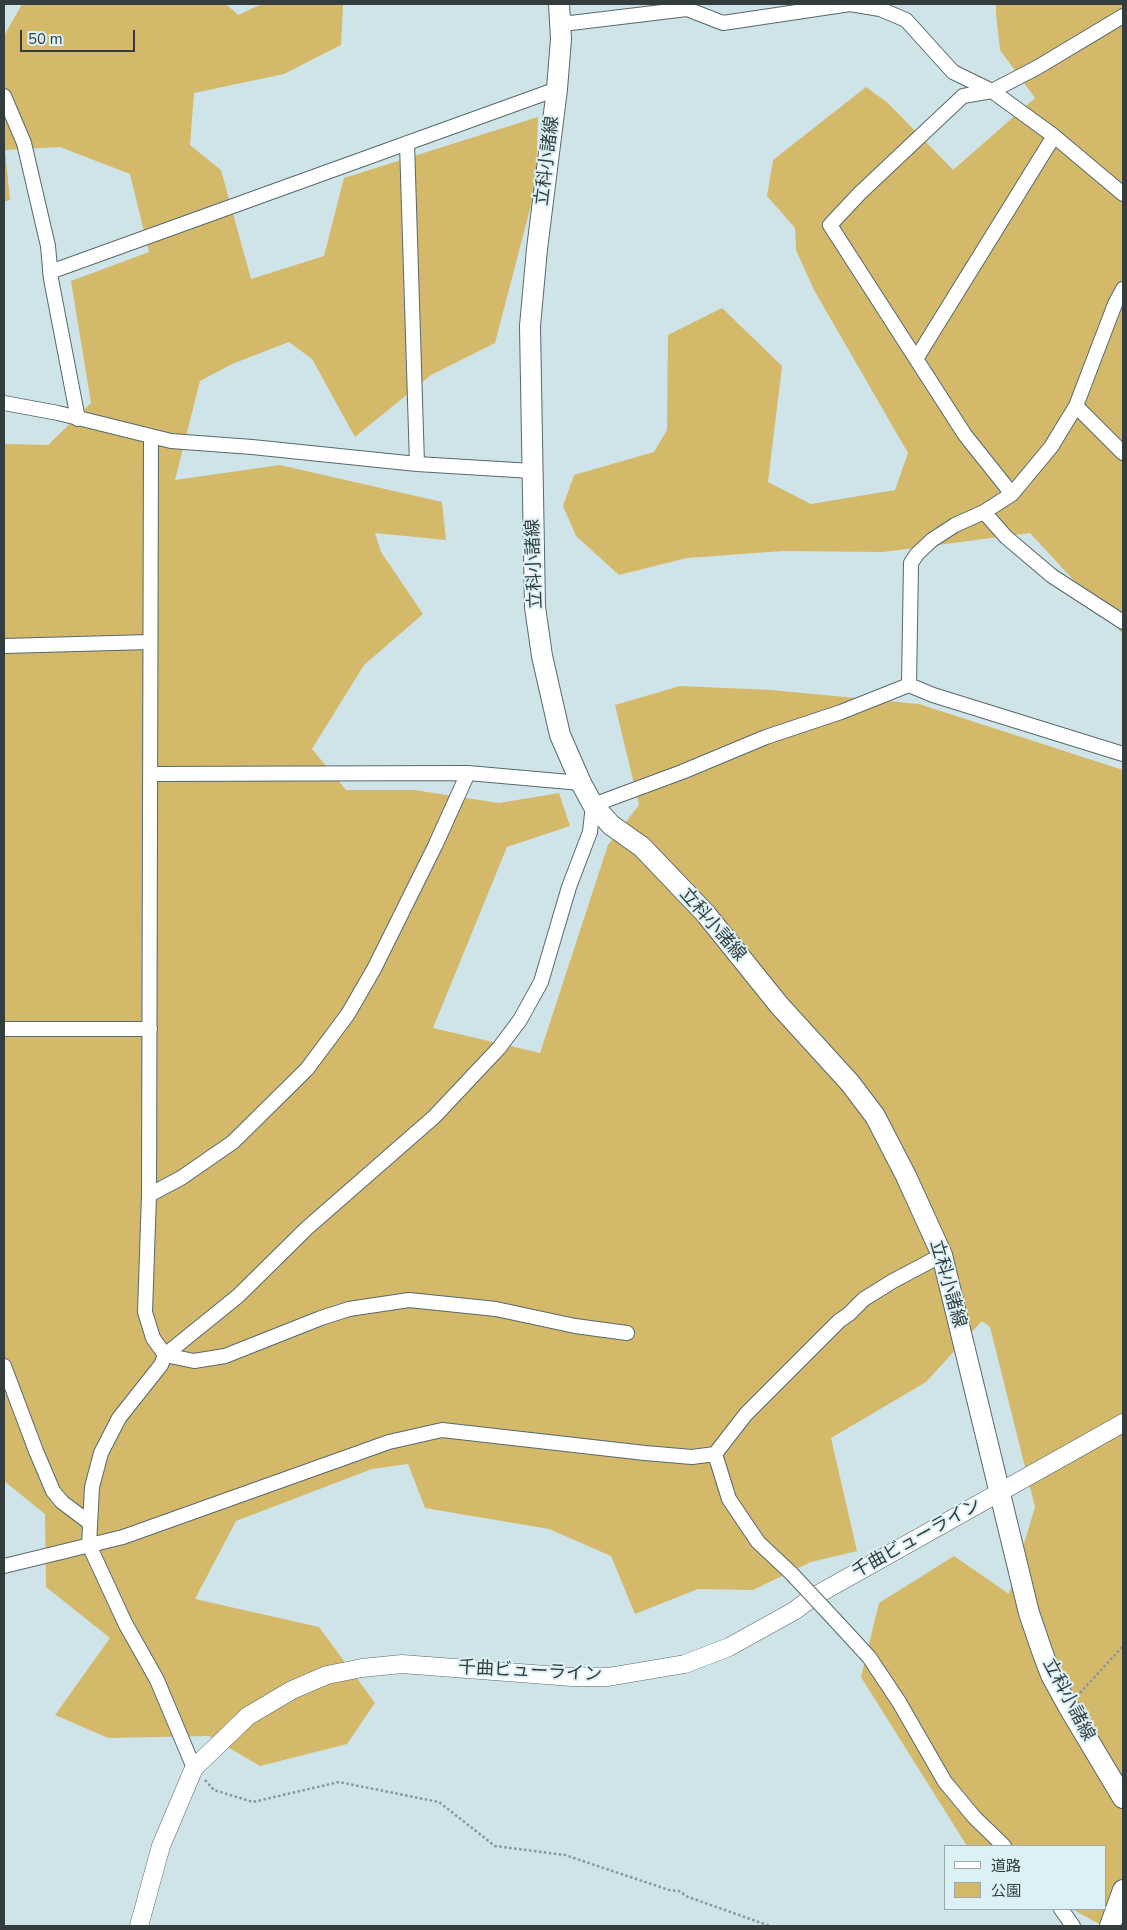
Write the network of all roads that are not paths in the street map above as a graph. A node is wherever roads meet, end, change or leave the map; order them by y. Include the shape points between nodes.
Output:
1 (559, 12) edge
2 (1123, 16) edge
3 (557, 89) junction
4 (992, 91) junction
5 (4, 96) edge
6 (1054, 136) junction
7 (407, 143) junction
8 (1121, 188) edge
9 (50, 272) junction
10 (1123, 289) edge
11 (916, 358) junction
12 (4, 403) edge
13 (1076, 406) junction
14 (78, 420) junction
15 (151, 436) junction
16 (1123, 453) edge
17 (417, 464) junction
18 (532, 471) junction
19 (1012, 494) junction
20 (984, 512) junction
21 (1123, 622) edge
22 (150, 642) junction
23 (4, 646) edge
24 (909, 684) junction
25 (1123, 754) edge
26 (468, 772) junction
27 (150, 774) junction
28 (581, 783) junction
29 (593, 805) junction
30 (4, 1029) edge
31 (150, 1029) junction
32 (149, 1195) junction
33 (942, 1256) junction
34 (627, 1333) dead end
35 (165, 1355) junction
36 (4, 1366) edge
37 (1123, 1423) edge
38 (715, 1454) junction
39 (1000, 1492) junction
40 (90, 1523) junction
41 (89, 1545) junction
42 (4, 1566) edge
43 (194, 1768) junction
44 (1123, 1798) edge
45 (1003, 1845) edge
46 (1123, 1890) edge
47 (1062, 1910) edge
48 (139, 1926) edge
49 (1073, 1926) edge
50 (1110, 1926) edge

1 - 3 main road, 立科小諸線 via 561,40
1 - 4 street via 571,23 687,9 723,23 850,4 880,9 906,20 953,72
2 - 4 street
3 - 7 street
3 - 18 main road, 立科小諸線 via 530,326
4 - 6 street
4 - 11 street via 963,96 830,224
5 - 9 street via 24,143 48,246
6 - 8 street
6 - 11 street
7 - 9 street
7 - 17 street
9 - 14 street
10 - 13 street
11 - 19 street via 965,435
12 - 14 street
13 - 16 street
13 - 19 street via 1051,447
14 - 15 street
15 - 17 street via 171,441
15 - 22 street
17 - 18 street
18 - 28 main road, 立科小諸線 via 535,607 541,646 560,735
19 - 20 street
20 - 21 street via 1006,537 1052,576
20 - 24 street via 932,540 911,563
22 - 23 street
22 - 27 street
24 - 25 street via 933,695
24 - 29 street
26 - 27 street
26 - 28 street
26 - 32 street via 374,969 348,1014 313,1061 233,1142 181,1178
27 - 31 street
28 - 29 main road, 立科小諸線
29 - 33 main road, 立科小諸線 via 611,825 642,847 705,913 779,1004 850,1083 879,1125
29 - 35 street via 590,832 569,887 541,982 520,1020 499,1048 434,1117 307,1228 238,1296
30 - 31 street
31 - 32 street
32 - 35 street via 145,1312 153,1338
33 - 38 street via 892,1280 838,1321 746,1414
33 - 39 main road, 立科小諸線
34 - 35 street via 496,1309 408,1300 349,1309 225,1356 194,1361
35 - 40 street via 161,1365 119,1418 101,1453 92,1487
36 - 40 street via 54,1491 62,1502
37 - 39 street, 千曲ビューライン
38 - 41 street via 692,1457 654,1454 442,1430 389,1442 123,1537
38 - 45 street, bridge via 729,1499 758,1542 869,1657 945,1782
39 - 43 street, 千曲ビューライン via 813,1598 794,1612 729,1647 685,1664 608,1676 572,1677 402,1664 327,1675 292,1690 248,1716
39 - 44 main road, 立科小諸線 via 1029,1613 1051,1675
40 - 41 street
41 - 42 street
41 - 43 street via 125,1623 157,1680
43 - 48 street, 千曲ビューライン via 161,1846
46 - 50 main road
47 - 49 street

